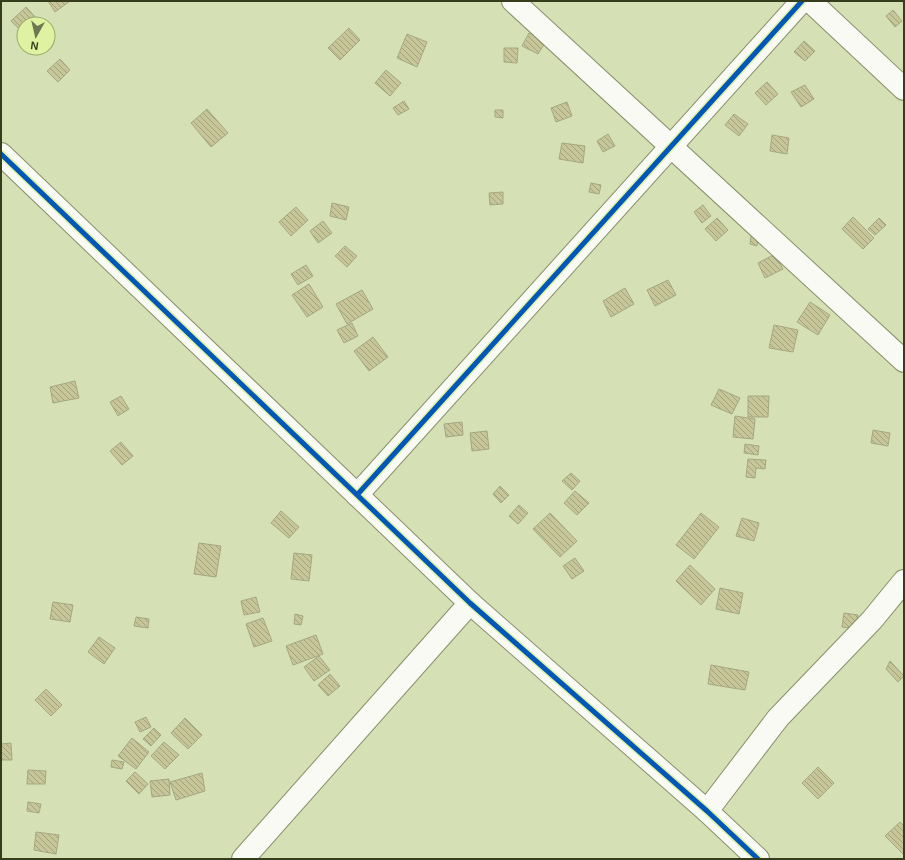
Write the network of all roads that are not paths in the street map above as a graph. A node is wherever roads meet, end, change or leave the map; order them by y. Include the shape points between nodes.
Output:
1 (513, 1) edge
2 (802, 1) edge
3 (810, 1) edge
4 (904, 89) edge
5 (670, 147) junction
6 (1, 154) edge
7 (904, 361) edge
8 (357, 495) junction
9 (904, 581) edge
10 (470, 603) junction
11 (707, 811) junction
12 (243, 859) edge
13 (758, 859) edge

1 - 5 street
2 - 5 street
3 - 4 street
5 - 7 street
5 - 8 street
6 - 8 street
8 - 10 street
9 - 11 street via 872,620 778,718
10 - 11 street
10 - 12 street
11 - 13 street

